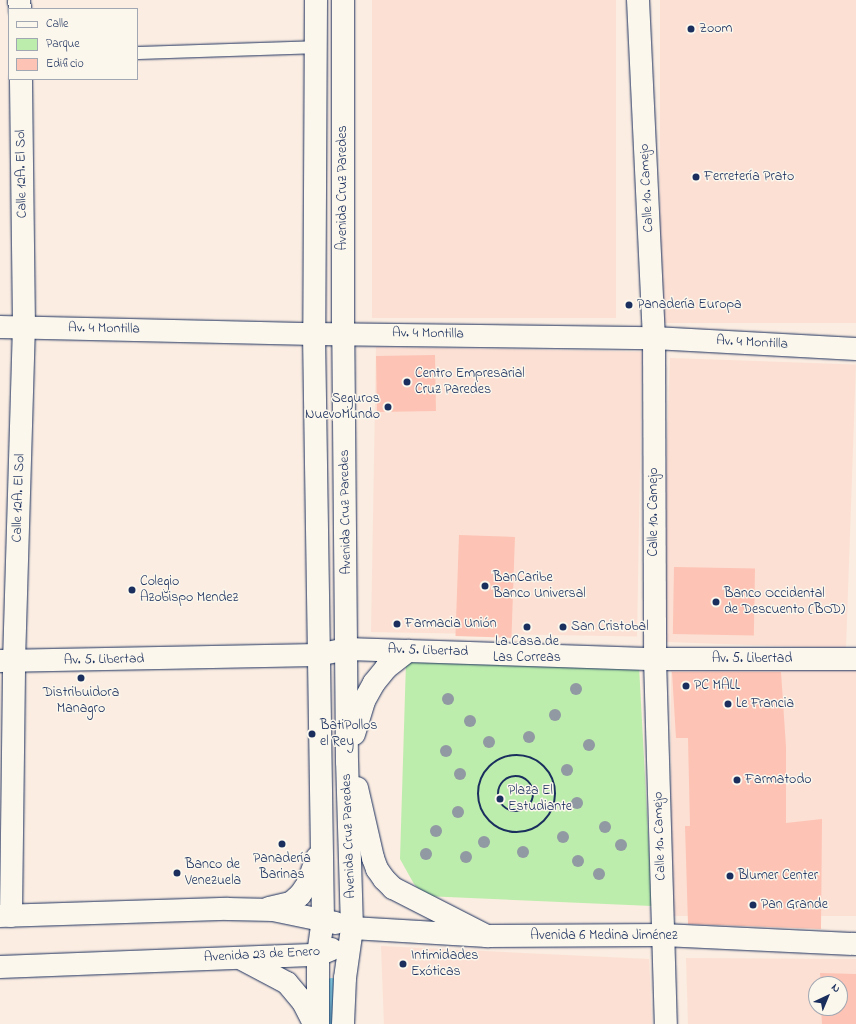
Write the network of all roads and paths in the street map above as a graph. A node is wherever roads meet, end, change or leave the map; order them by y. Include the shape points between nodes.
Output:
1 (316, 0) edge
2 (343, 0) edge
3 (638, 0) edge
4 (315, 47) junction
5 (138, 53) edge
6 (21, 80) edge
7 (0, 327) edge
8 (24, 327) junction
9 (343, 333) junction
10 (314, 334) junction
11 (654, 338) junction
12 (856, 349) edge
13 (347, 649) junction
14 (408, 651) junction
15 (318, 655) junction
16 (655, 659) junction
17 (856, 659) edge
18 (7, 662) edge
19 (347, 762) junction
20 (480, 808) joint
21 (505, 809) joint
22 (321, 846) junction
23 (262, 910) junction
24 (6, 916) edge
25 (323, 919) junction
26 (352, 928) junction
27 (663, 935) junction
28 (487, 936) junction
29 (856, 944) edge
30 (318, 955) junction
31 (237, 957) junction
32 (0, 967) edge
33 (314, 1024) edge
34 (318, 1024) edge
35 (343, 1024) edge
36 (666, 1024) edge

1 - 4 street, Avenida Cruz Paredes
2 - 9 street, Avenida Cruz Paredes
3 - 11 street, Calle 10. Camejo
4 - 5 lane
4 - 10 street, Avenida Cruz Paredes
6 - 8 street, Calle 12A. El Sol
7 - 8 street, Av. 4 Montilla
8 - 10 street, Av. 4 Montilla
8 - 18 street, Calle 12A. El Sol
9 - 10 street, Av. 4 Montilla
9 - 11 street, Av. 4 Montilla
9 - 13 street, Avenida Cruz Paredes
10 - 15 street, Avenida Cruz Paredes
11 - 12 street, Av. 4 Montilla
11 - 16 street, Calle 10. Camejo
13 - 14 street, Av. 5. Libertad
13 - 15 street, Av. 5. Libertad
13 - 19 street, Avenida Cruz Paredes
14 - 16 street, Av. 5. Libertad
14 - 19 street via 386,668 364,701
15 - 18 street, Av. 5. Libertad
15 - 22 street, Avenida Cruz Paredes
16 - 17 street, Av. 5. Libertad
16 - 27 street, Calle 10. Camejo
18 - 24 street, Calle 12A. El Sol
19 - 26 street, Avenida Cruz Paredes
19 - 28 street via 361,801 373,858 384,880 393,888
20 - 20 path via 479,783 484,772 505,756 532,757 543,764 552,775 556,788 555,807 544,824 533,831 521,834 502,831 487,819
21 - 21 path via 498,800 502,783 512,776 529,781 534,792 532,804 517,813
22 - 23 street via 307,885 300,895 291,903
22 - 25 street, Avenida Cruz Paredes
23 - 24 street
23 - 25 street
25 - 26 street
25 - 30 street, Avenida Cruz Paredes
26 - 28 street, Avenida 6 Medina Jiménez
26 - 30 street, Avenida 23 de Enero via 332,949
26 - 35 street, Avenida Cruz Paredes via 345,978
27 - 28 street, Avenida 6 Medina Jiménez
27 - 29 street, Avenida 6 Medina Jiménez
27 - 36 street, Calle 10. Camejo
30 - 31 street, Avenida 23 de Enero
30 - 34 street, Avenida Cruz Paredes
31 - 32 street, Avenida 23 de Enero
31 - 33 street via 287,984 303,1002

